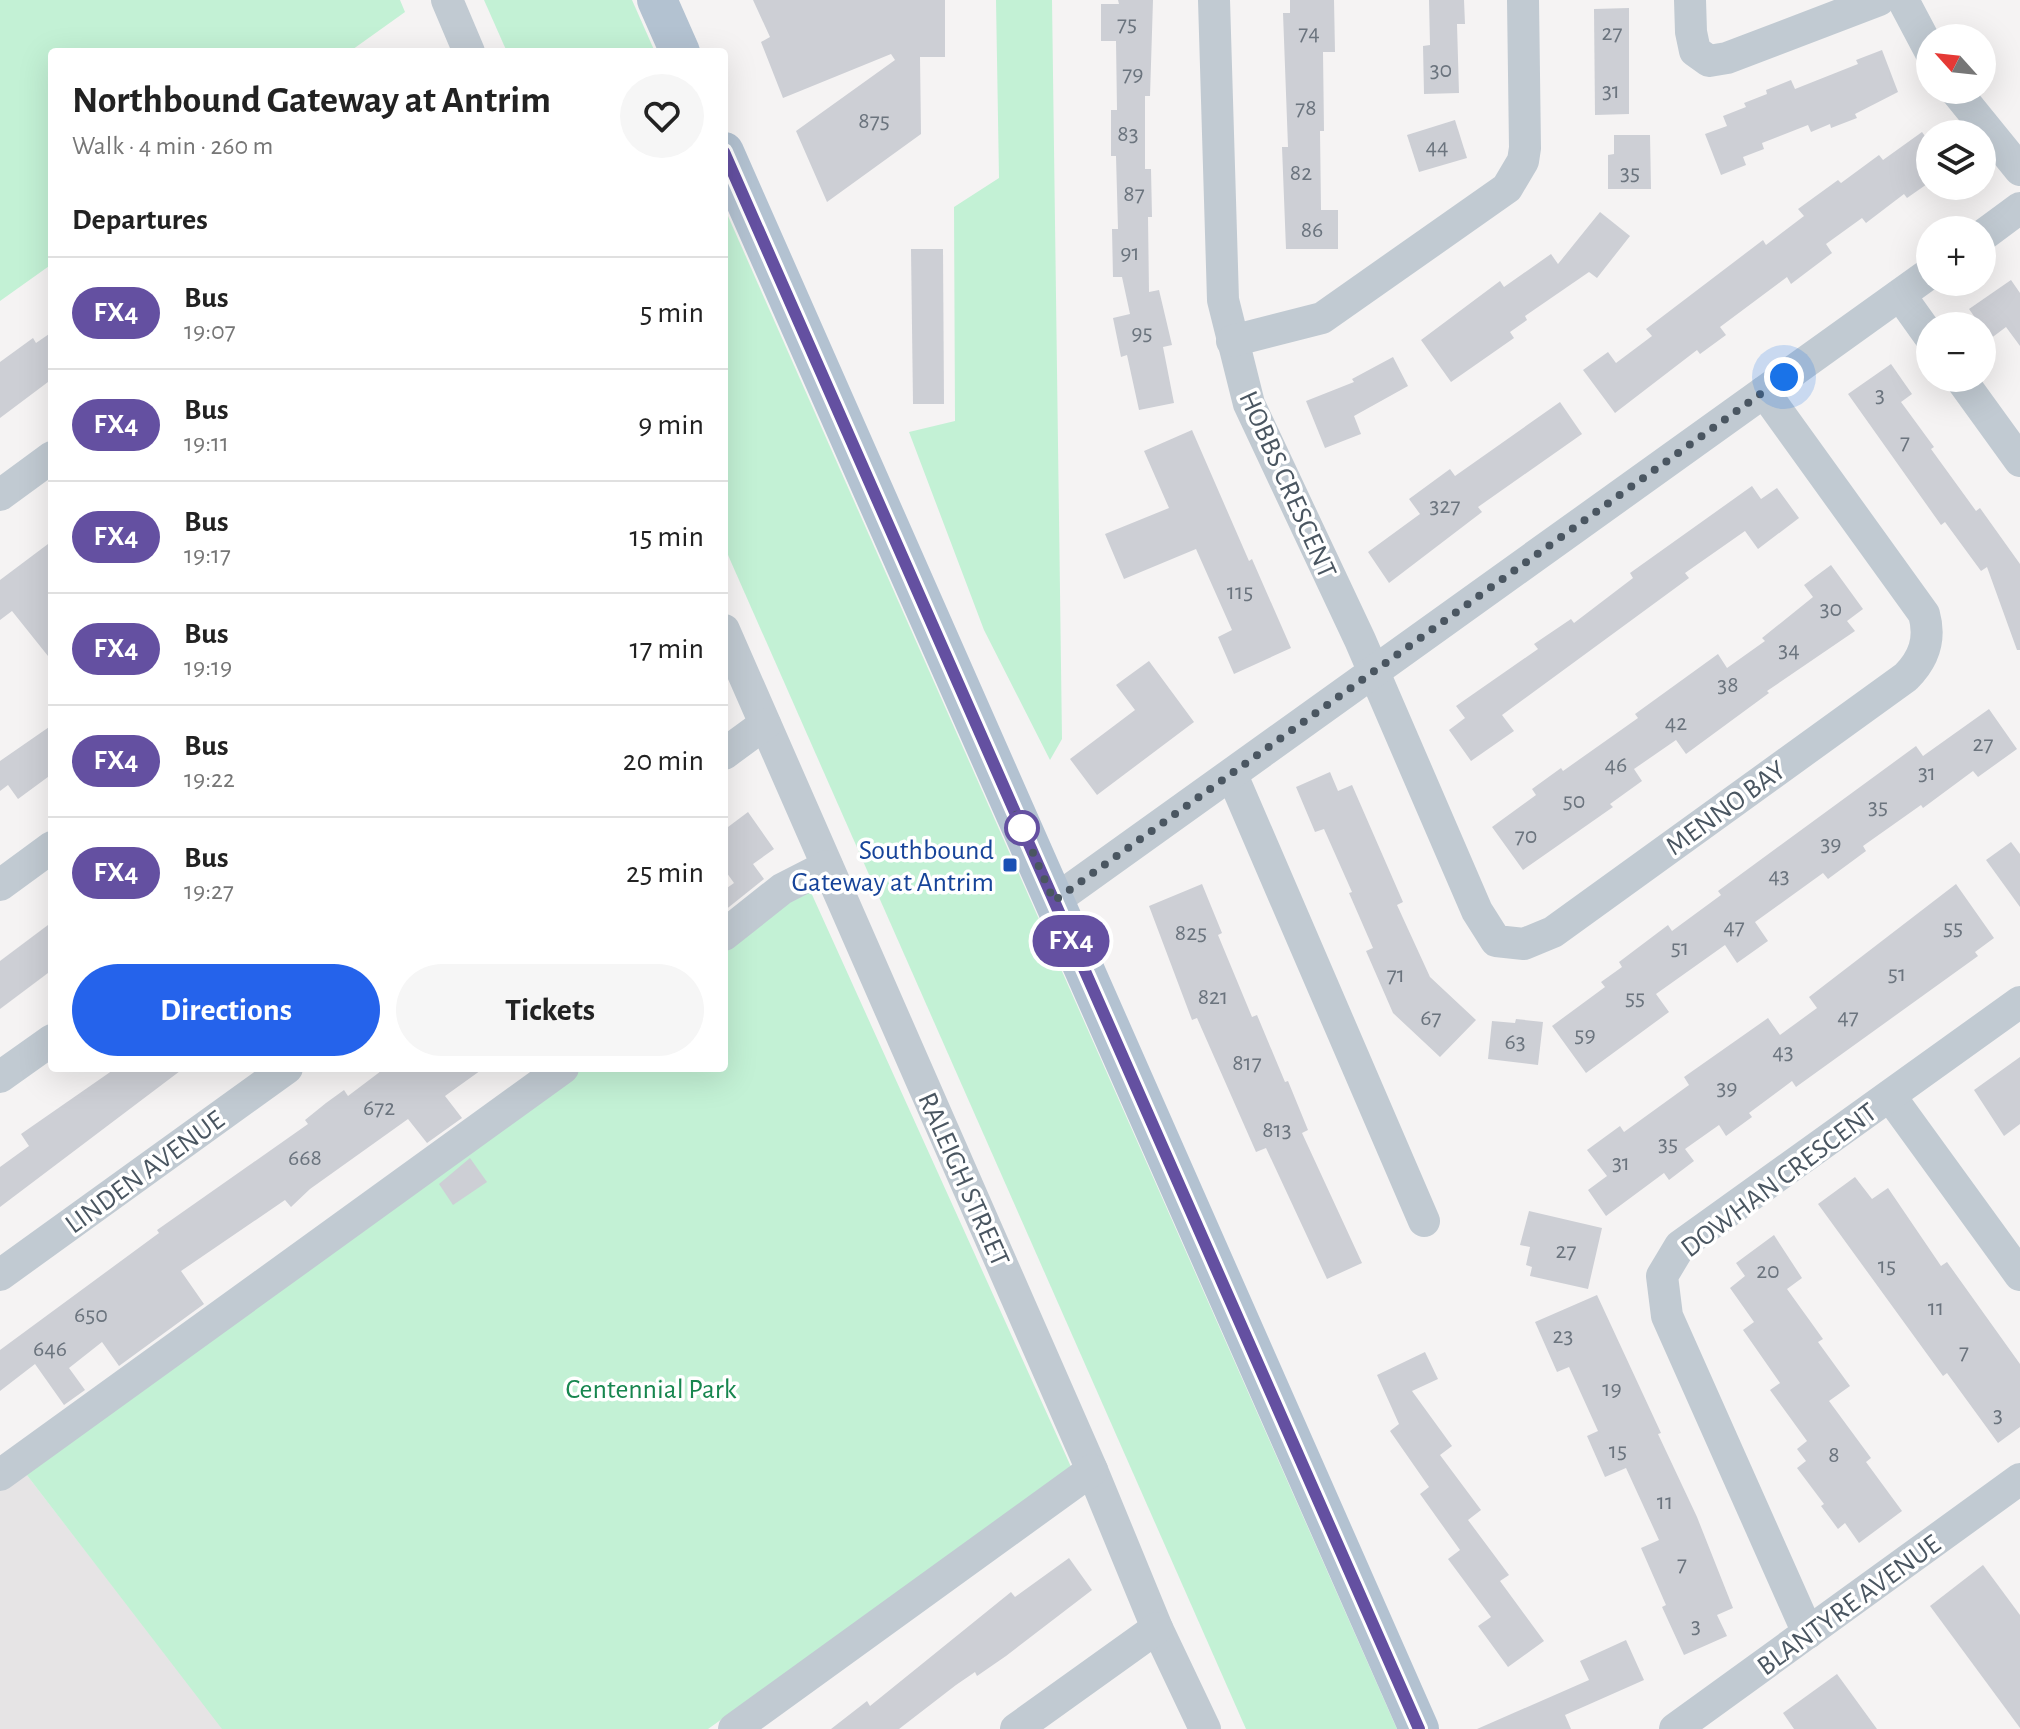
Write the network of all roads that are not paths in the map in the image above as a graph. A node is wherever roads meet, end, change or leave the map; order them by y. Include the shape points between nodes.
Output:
1 (447, 0) edge
2 (657, 0) edge
3 (1214, 0) edge
4 (1523, 0) edge
5 (1690, 0) edge
6 (1879, 0) edge
7 (1903, 0) edge
8 (1916, 25) edge
9 (467, 48) edge
10 (678, 48) edge
11 (1966, 104) edge
12 (728, 161) edge
13 (2020, 170) edge
14 (2020, 208) edge
15 (1996, 226) edge
16 (1916, 283) edge
17 (1900, 295) junction
18 (1916, 317) edge
19 (1232, 341) junction
20 (1764, 392) junction
21 (1970, 392) edge
22 (48, 460) edge
23 (2020, 461) edge
24 (0, 495) edge
25 (728, 639) edge
26 (1372, 674) junction
27 (765, 724) junction
28 (728, 751) edge
29 (1232, 775) junction
30 (48, 850) edge
31 (827, 866) junction
32 (0, 885) edge
33 (1054, 901) junction
34 (728, 932) edge
35 (2020, 1002) edge
36 (48, 1043) edge
37 (281, 1072) edge
38 (557, 1072) edge
39 (0, 1077) edge
40 (1890, 1096) junction
41 (1424, 1221) dead end
42 (0, 1275) edge
43 (2020, 1275) edge
44 (1092, 1470) junction
45 (0, 1475) edge
46 (2020, 1479) edge
47 (1157, 1628) junction
48 (1808, 1633) junction
49 (734, 1729) edge
50 (1016, 1729) edge
51 (1205, 1729) edge
52 (1419, 1729) edge
53 (1675, 1729) edge

1 - 9 street
2 - 10 main road
3 - 19 street, HOBBS CRESCENT via 1223,300
4 - 19 street via 1525,148 1507,188 1322,318
5 - 6 street via 1695,51 1709,61
7 - 8 street
11 - 13 street
12 - 33 main road
14 - 15 street
16 - 17 street
17 - 18 street
17 - 20 street
19 - 26 street, HOBBS CRESCENT via 1249,404
20 - 26 street
20 - 26 street, MENNO BAY via 1924,614 1928,636 1921,659 1906,677 1565,923 1524,944 1496,941 1477,911
21 - 23 street
22 - 24 street
25 - 27 street, RALEIGH STREET
26 - 29 street
27 - 28 street
27 - 31 street, RALEIGH STREET
29 - 33 street
29 - 41 street
30 - 32 street
31 - 34 street via 782,889
31 - 44 street, RALEIGH STREET
33 - 52 main road
35 - 40 street, DOWHAN CRESCENT
36 - 39 street
37 - 42 street, LINDEN AVENUE
38 - 45 street
40 - 43 street
40 - 48 street, DOWHAN CRESCENT via 1680,1246 1662,1276 1667,1316
44 - 47 street, RALEIGH STREET
44 - 49 street
46 - 48 street, BLANTYRE AVENUE
47 - 50 street
47 - 51 street, RALEIGH STREET
48 - 53 street, BLANTYRE AVENUE

